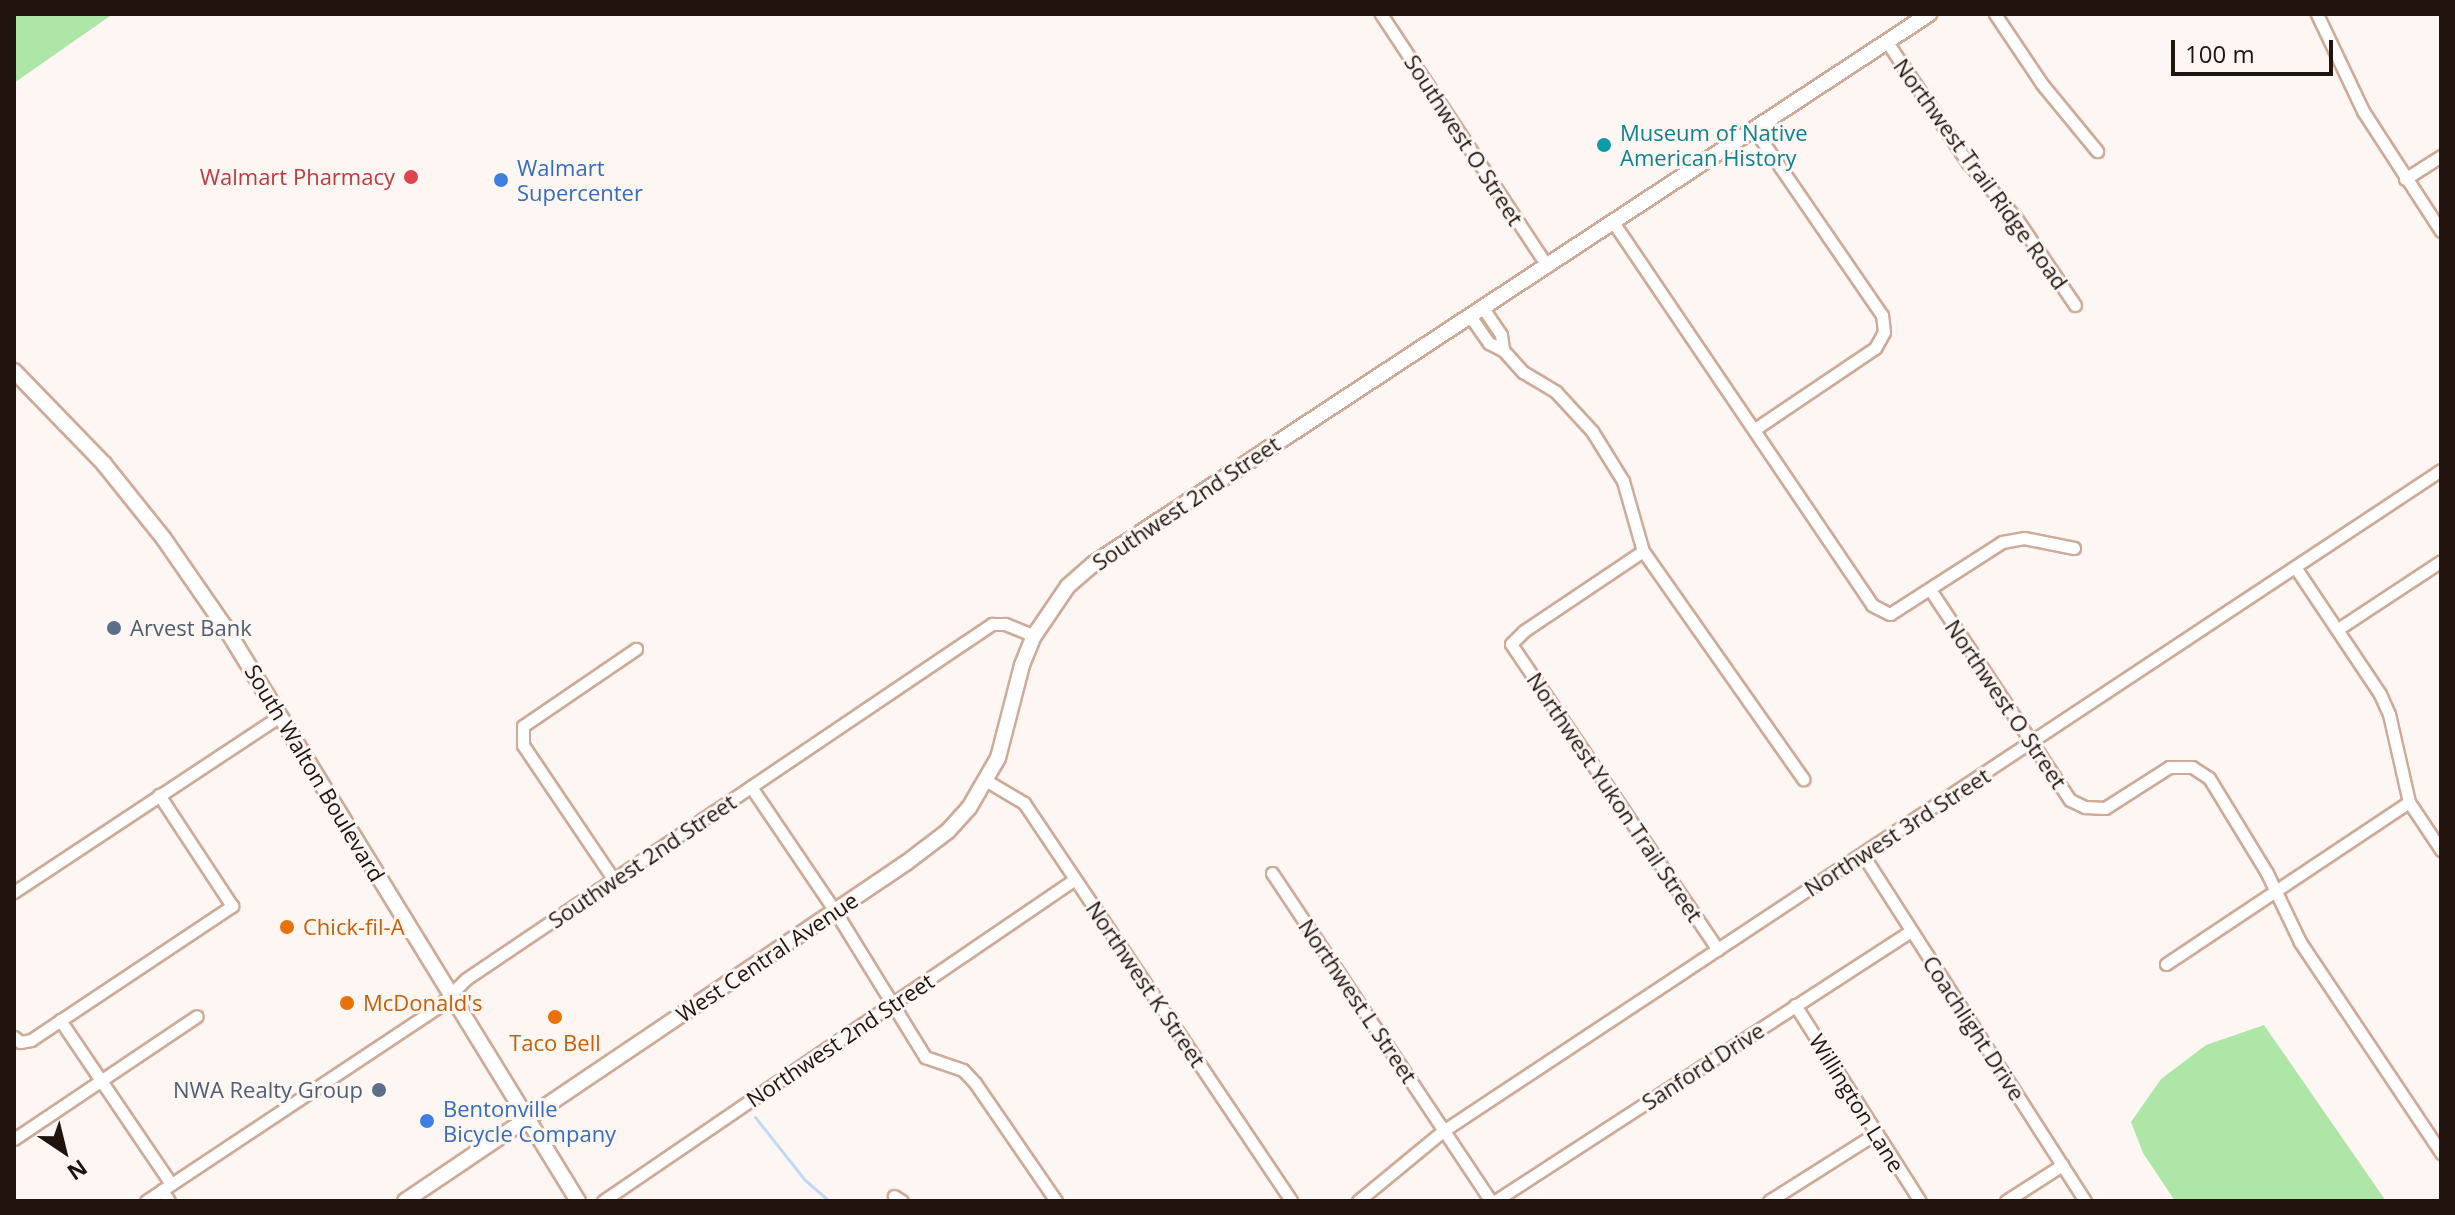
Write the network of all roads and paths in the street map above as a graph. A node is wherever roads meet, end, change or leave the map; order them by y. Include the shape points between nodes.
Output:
1 (1381, 14) edge
2 (1929, 14) edge
3 (1995, 14) edge
4 (2317, 14) edge
5 (1887, 42) junction
6 (1754, 129) junction
7 (2097, 151) dead end
8 (2441, 156) edge
9 (2405, 179) junction
10 (1613, 222) junction
11 (2441, 231) edge
12 (1547, 266) junction
13 (2075, 305) dead end
14 (1477, 312) junction
15 (14, 371) edge
16 (1755, 429) junction
17 (2441, 470) edge
18 (2074, 548) dead end
19 (1643, 551) junction
20 (2441, 561) edge
21 (2295, 567) junction
22 (1931, 591) junction
23 (2338, 629) junction
24 (1034, 636) junction
25 (636, 649) dead end
26 (280, 716) junction
27 (2034, 741) junction
28 (1803, 779) dead end
29 (987, 781) junction
30 (751, 787) junction
31 (159, 795) junction
32 (2409, 802) junction
33 (2441, 850) edge
34 (1863, 855) junction
35 (1272, 873) dead end
36 (1075, 879) junction
37 (614, 880) junction
38 (14, 892) edge
39 (2275, 892) junction
40 (835, 911) junction
41 (1911, 931) junction
42 (1718, 950) junction
43 (2166, 964) dead end
44 (451, 994) junction
45 (892, 1005) junction
46 (1795, 1005) junction
47 (197, 1016) dead end
48 (60, 1020) junction
49 (14, 1037) edge
50 (101, 1080) junction
51 (527, 1120) junction
52 (1443, 1131) junction
53 (1875, 1134) junction
54 (14, 1139) edge
55 (2441, 1153) edge
56 (2062, 1165) junction
57 (167, 1187) junction
58 (146, 1201) edge
59 (169, 1201) edge
60 (405, 1201) edge
61 (578, 1201) edge
62 (603, 1201) edge
63 (1056, 1201) edge
64 (1291, 1201) edge
65 (1358, 1201) edge
66 (1493, 1201) edge
67 (1769, 1201) edge
68 (1920, 1201) edge
69 (2006, 1201) edge
70 (2085, 1201) edge

1 - 12 street, Southwest O Street
2 - 5 main road, Southwest 2nd Street
3 - 7 street via 2042,84
4 - 9 street via 2363,111
5 - 6 main road, Southwest 2nd Street
5 - 13 street, Northwest Trail Ridge Road via 1968,163 2016,218
6 - 10 main road, Southwest 2nd Street
6 - 16 street via 1882,315 1884,332 1875,348
8 - 9 street
9 - 11 street
10 - 12 main road, Southwest 2nd Street
10 - 16 street
12 - 14 main road, Southwest 2nd Street
14 - 19 street via 1489,343 1564,399 1592,431 1623,481
14 - 24 main road, Southwest 2nd Street via 1093,564 1068,586
15 - 26 main road, South Walton Boulevard via 91,449 164,539
16 - 22 street via 1872,605 1890,614
17 - 21 street, Northwest 3rd Street
18 - 22 street via 2024,538 2002,542
19 - 28 street
19 - 42 street, Northwest Yukon Trail Street via 1511,644
20 - 23 street
21 - 23 street
21 - 27 street, Northwest 3rd Street
22 - 27 street, Northwest O Street
23 - 32 street via 2384,704
24 - 29 main road, West Central Avenue
24 - 30 street, Southwest 2nd Street via 992,624
25 - 37 street via 523,726 523,745
26 - 31 street
26 - 44 main road, South Walton Boulevard
27 - 34 street, Northwest 3rd Street
27 - 39 street, Northwest O Street via 2070,800 2085,807 2105,808 2169,767 2192,767 2218,791
29 - 36 street, Northwest K Street via 1024,803
29 - 40 main road, West Central Avenue via 948,831
30 - 37 street, Southwest 2nd Street
30 - 40 street
31 - 38 street
31 - 48 street via 232,906
32 - 33 street
32 - 39 street
34 - 41 street, Coachlight Drive
34 - 42 street, Northwest 3rd Street
35 - 52 street, Northwest L Street
36 - 45 street, Northwest 2nd Street
36 - 64 street, Northwest K Street
37 - 44 street, Southwest 2nd Street
39 - 43 street
39 - 55 street, Northwest O Street via 2300,942
40 - 45 street
40 - 51 main road, West Central Avenue
41 - 46 street, Sanford Drive
41 - 56 street, Coachlight Drive
42 - 52 street, Northwest 3rd Street
44 - 51 main road, South Walton Boulevard
44 - 57 street, Southwest 2nd Street
45 - 62 street, Northwest 2nd Street
45 - 63 street via 925,1057 963,1070 975,1083
46 - 53 street, Willington Lane
46 - 66 street, Sanford Drive
47 - 50 street
48 - 49 street via 31,1040
48 - 50 street
50 - 54 street
50 - 57 street
51 - 60 main road, West Central Avenue
51 - 61 main road, South Walton Boulevard
52 - 65 street, Northwest 3rd Street
52 - 66 street, Northwest L Street
53 - 67 street
53 - 68 street, Willington Lane
56 - 69 street
56 - 70 street, Coachlight Drive
57 - 58 street, Southwest 2nd Street
57 - 59 street

